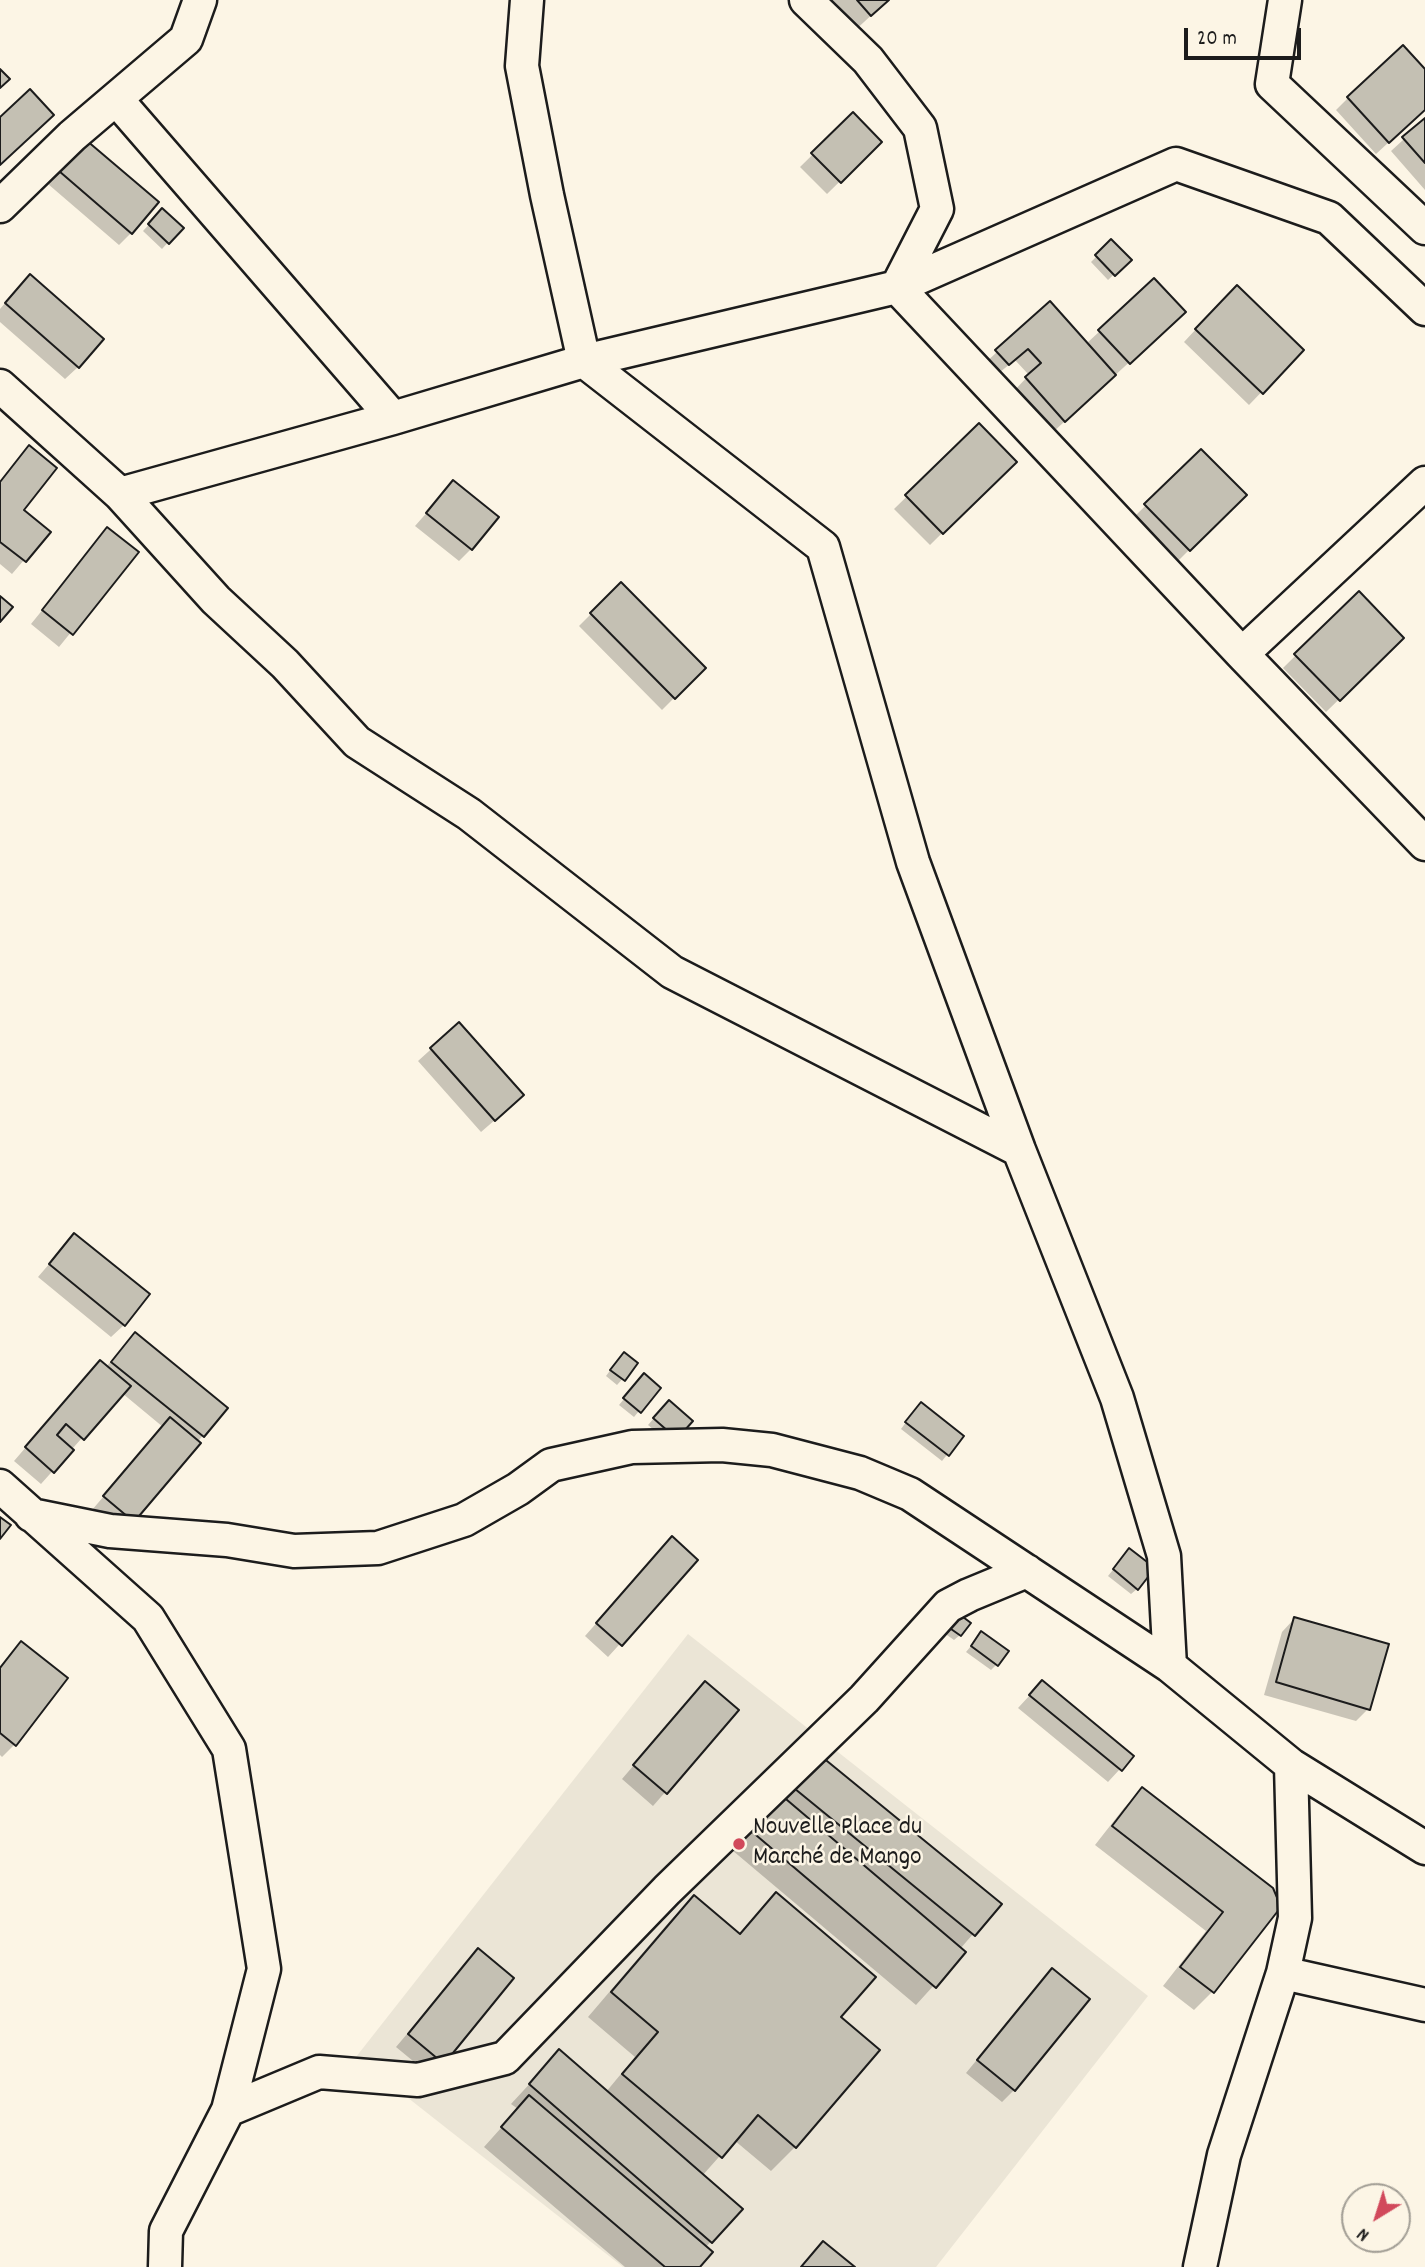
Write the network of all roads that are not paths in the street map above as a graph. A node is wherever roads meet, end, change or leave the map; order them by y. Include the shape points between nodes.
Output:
1 (200, 0) edge
2 (527, 0) edge
3 (806, 0) edge
4 (1284, 0) edge
5 (117, 100) junction
6 (0, 206) edge
7 (1425, 228) edge
8 (897, 287) junction
9 (1425, 309) edge
10 (584, 360) junction
11 (0, 386) edge
12 (393, 418) junction
13 (1425, 482) edge
14 (120, 494) junction
15 (1242, 654) junction
16 (1425, 844) edge
17 (1019, 1150) junction
18 (0, 1486) edge
19 (31, 1515) junction
20 (1027, 1571) junction
21 (1170, 1667) junction
22 (1291, 1765) junction
23 (1425, 1848) edge
24 (1283, 1973) junction
25 (1425, 2005) edge
26 (228, 2110) junction
27 (165, 2267) edge
28 (1200, 2267) edge

1 - 5 street via 186,39
2 - 10 street via 522,66
3 - 8 street via 867,60 920,128 937,209
4 - 7 street via 1272,84
5 - 6 street via 72,136
5 - 12 street
8 - 9 street via 1177,164 1329,218
8 - 10 street
8 - 15 street
10 - 12 street
10 - 17 street via 823,547 913,862
11 - 14 street
12 - 14 street
13 - 15 street
14 - 17 street via 216,600 295,674 357,742 469,814 672,972
15 - 16 street
17 - 21 street via 1117,1398 1164,1556
18 - 19 street
19 - 20 street via 110,1531 227,1540 294,1551 378,1548 464,1520 551,1465 632,1447 722,1446 772,1450 860,1474 910,1494
19 - 26 street via 148,1618 229,1749 264,1969
20 - 21 street
20 - 26 street via 948,1606 864,1699 667,1890 505,2058 418,2080 319,2072
21 - 22 street
22 - 23 street
22 - 24 street via 1295,1918
24 - 25 street
24 - 28 street via 1224,2155
26 - 27 street via 166,2231

